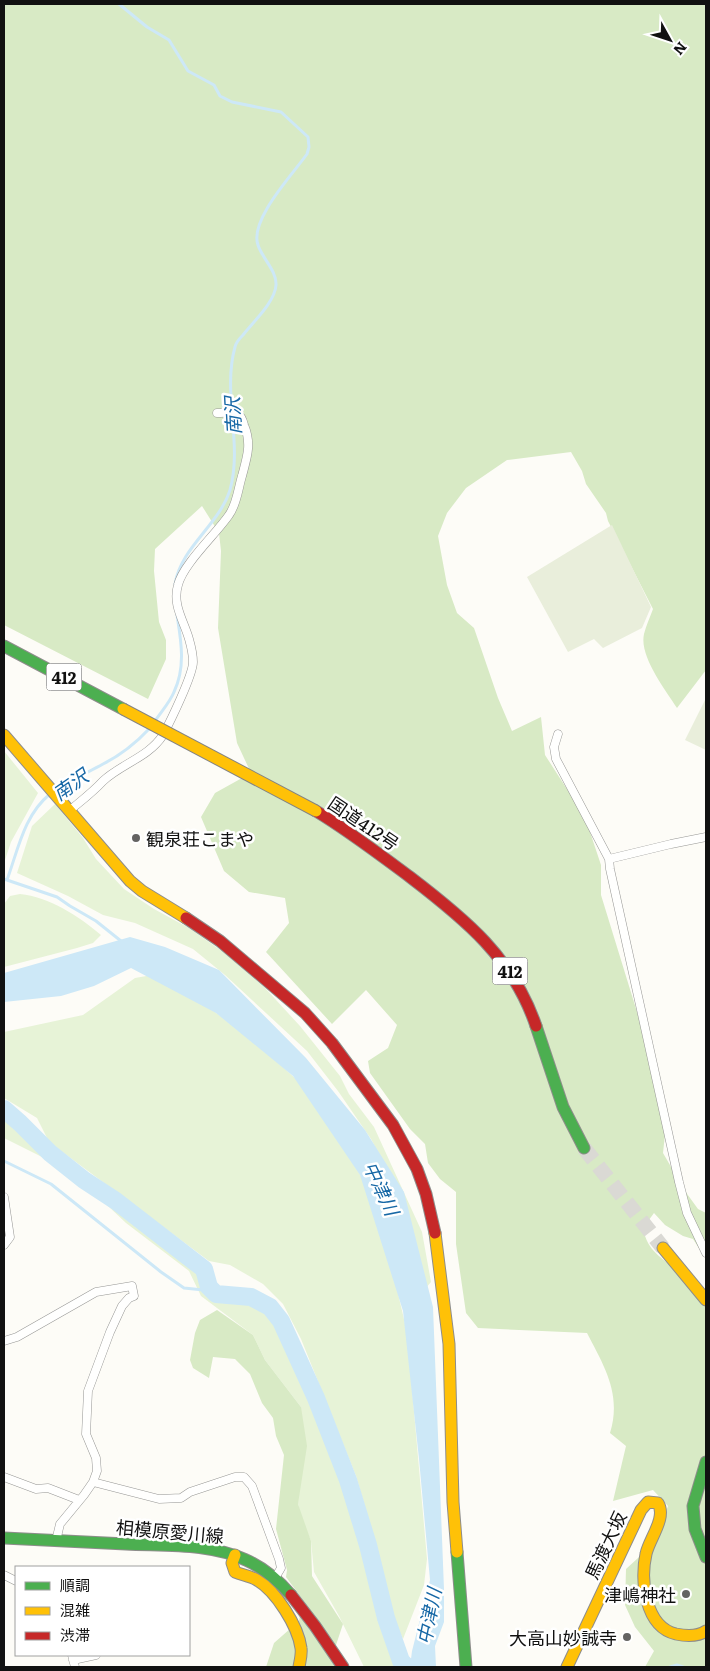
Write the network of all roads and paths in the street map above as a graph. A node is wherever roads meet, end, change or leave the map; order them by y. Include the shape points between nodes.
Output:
1 (217, 413) dead end
2 (4, 646) edge
3 (558, 734) dead end
4 (4, 735) edge
5 (66, 808) junction
6 (706, 838) edge
7 (609, 860) junction
8 (584, 1148) tunnel mouth
9 (4, 1197) edge
10 (4, 1245) edge
11 (663, 1248) tunnel mouth
12 (706, 1253) edge
13 (706, 1300) edge
14 (4, 1341) edge
15 (706, 1462) edge
16 (4, 1478) edge
17 (93, 1482) junction
18 (79, 1500) junction
19 (4, 1538) edge
20 (56, 1540) junction
21 (235, 1556) junction
22 (706, 1557) edge
23 (275, 1578) junction
24 (706, 1631) edge
25 (92, 1656) edge
26 (73, 1661) edge
27 (299, 1667) edge
28 (343, 1667) edge
29 (466, 1667) edge
30 (566, 1667) edge

1 - 5 street via 241,417 249,446 230,515 178,582 177,604 193,664 186,686 161,737 144,754
2 - 8 main road, 国道412号 / 412, bridge via 316,811 367,844 461,916 508,968 527,1002 564,1108
3 - 7 street via 554,748 556,759
4 - 5 main road
5 - 29 main road via 130,881 220,941 305,1013 384,1112 410,1156 426,1194 435,1234 450,1344 453,1502
6 - 7 street
7 - 12 street via 679,1182 688,1213
9 - 10 street via 10,1237
11 - 13 main road
14 - 17 street via 17,1337 96,1292 132,1286 134,1296 122,1306 88,1391 86,1434 97,1464
15 - 22 main road via 693,1506 693,1522
16 - 18 street via 36,1489 48,1488
17 - 18 street
17 - 23 street via 159,1498 181,1498 238,1476 244,1478 252,1486 279,1558 281,1568
18 - 20 street via 60,1524
19 - 20 main road, 相模原愛川線
20 - 21 main road, 相模原愛川線 via 187,1547
21 - 23 main road, 相模原愛川線 via 258,1565
21 - 27 main road via 232,1563 235,1572 256,1579 265,1587 294,1629 301,1647
23 - 28 main road, 相模原愛川線
24 - 30 main road, 馬渡大坂 via 699,1635 676,1634 662,1628 653,1615 644,1561 661,1511 658,1503 648,1502 641,1510
25 - 26 street

